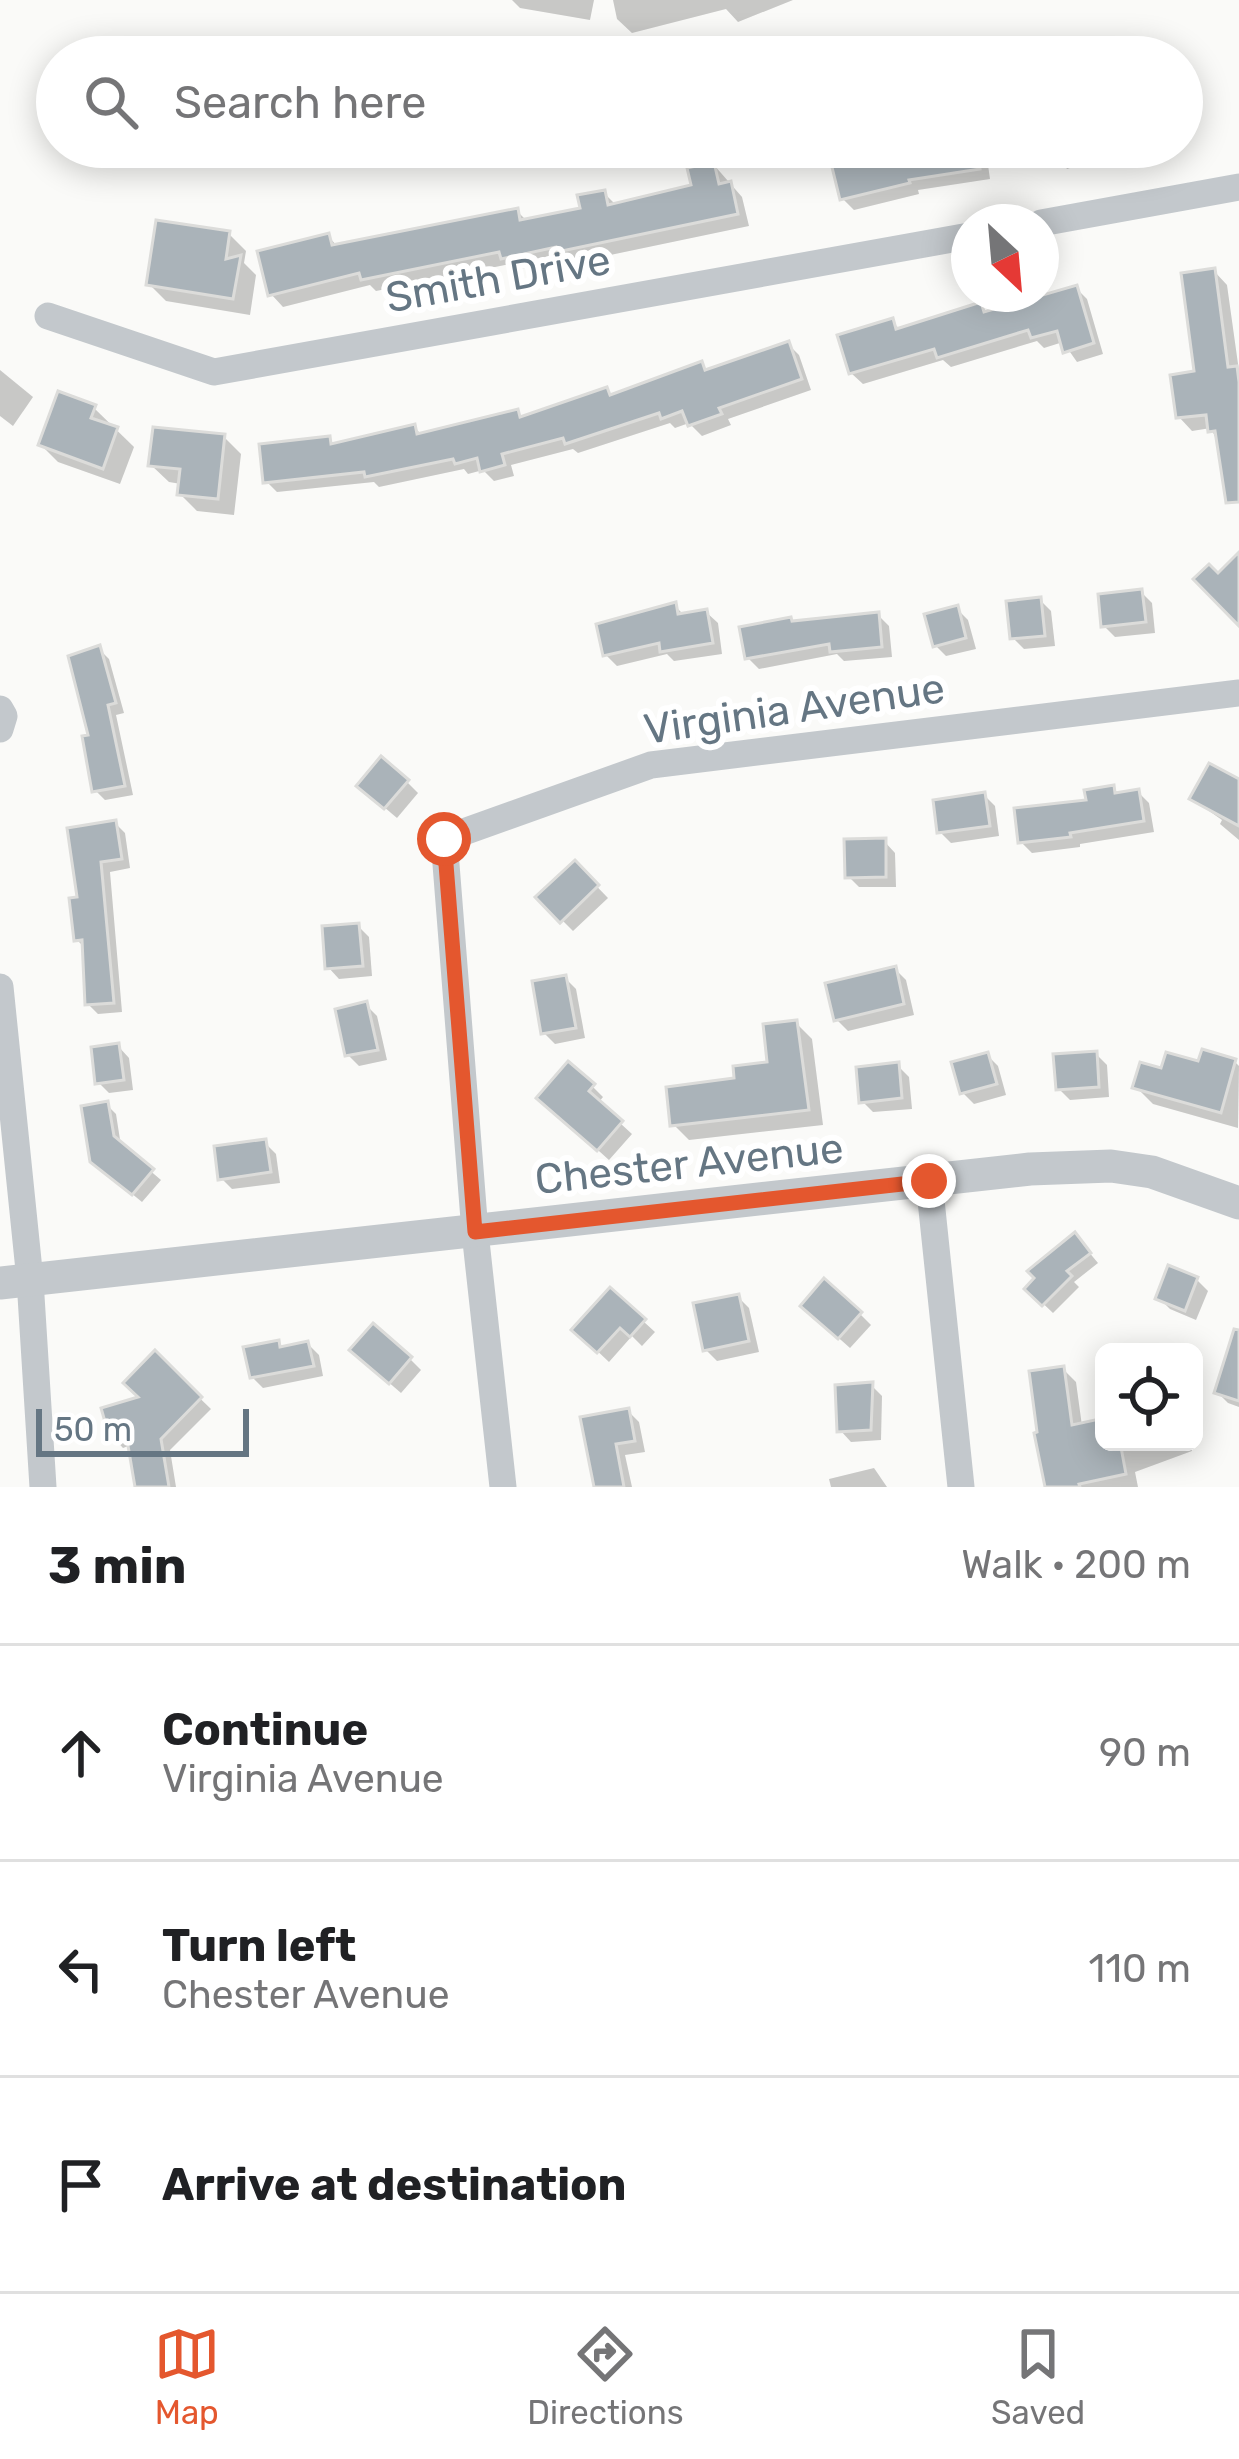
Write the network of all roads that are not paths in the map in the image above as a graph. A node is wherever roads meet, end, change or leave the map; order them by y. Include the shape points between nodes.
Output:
1 (1239, 187) edge
2 (1059, 220) edge
3 (951, 239) edge
4 (48, 316) dead end
5 (1239, 693) edge
6 (0, 710) edge
7 (0, 729) edge
8 (0, 986) edge
9 (929, 1181) junction
10 (1239, 1204) edge
11 (475, 1232) junction
12 (15, 1282) edge
13 (43, 1487) edge
14 (503, 1487) edge
15 (961, 1487) edge

1 - 2 street
3 - 4 street, Smith Drive via 214,372
5 - 11 street, Virginia Avenue via 651,765 444,839
6 - 7 street
8 - 12 street
9 - 10 street, Chester Avenue via 1111,1166 1153,1172
9 - 11 street, Chester Avenue
9 - 15 street
11 - 12 street, Chester Avenue
11 - 14 street, Virginia Avenue
12 - 13 street

